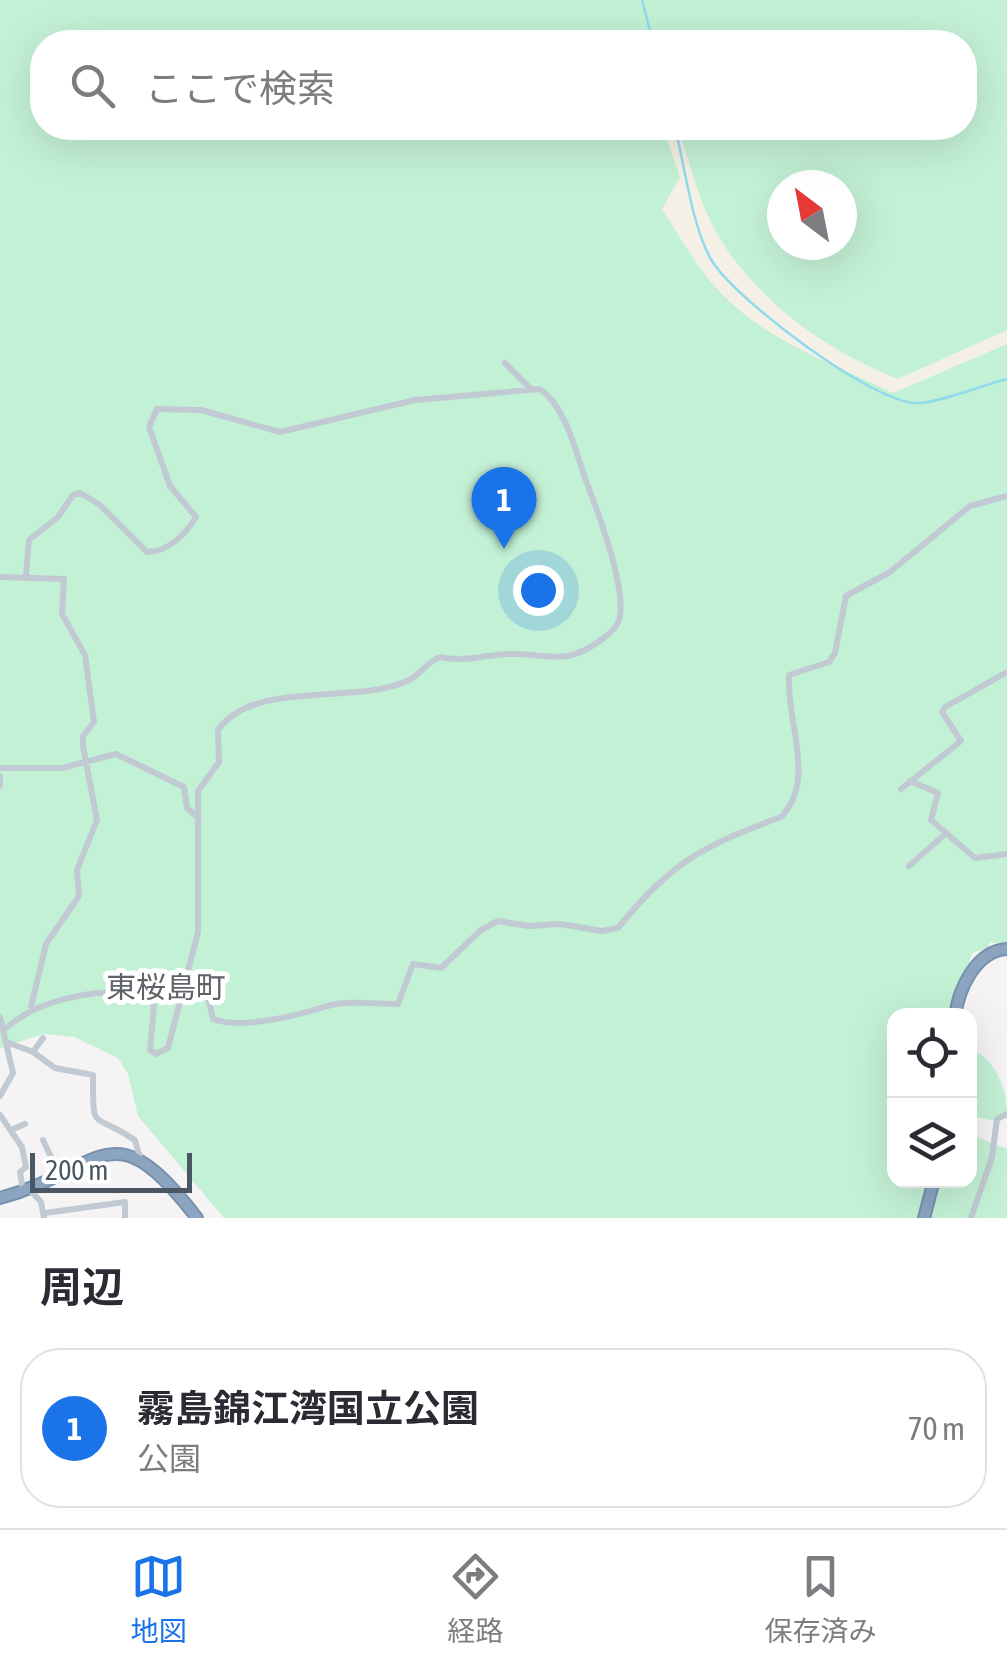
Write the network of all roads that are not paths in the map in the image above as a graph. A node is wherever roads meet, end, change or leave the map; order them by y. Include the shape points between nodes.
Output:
1 (505, 363) dead end
2 (532, 390) junction
3 (1007, 496) edge
4 (26, 575) junction
5 (0, 577) edge
6 (1007, 672) edge
7 (86, 763) junction
8 (0, 768) edge
9 (0, 776) edge
10 (910, 781) junction
11 (0, 786) edge
12 (900, 789) dead end
13 (198, 817) junction
14 (944, 835) junction
15 (1007, 854) edge
16 (909, 866) dead end
17 (1007, 949) edge
18 (186, 986) junction
19 (31, 1008) junction
20 (957, 1008) edge
21 (0, 1017) edge
22 (6, 1028) junction
23 (43, 1038) dead end
24 (8, 1043) junction
25 (33, 1052) junction
26 (0, 1096) edge
27 (0, 1114) edge
28 (1007, 1114) edge
29 (25, 1124) dead end
30 (11, 1130) junction
31 (43, 1140) dead end
32 (137, 1157) junction
33 (151, 1172) dead end
34 (59, 1174) junction
35 (932, 1188) edge
36 (26, 1189) junction
37 (0, 1198) edge
38 (44, 1216) edge
39 (125, 1218) edge
40 (197, 1218) edge
41 (924, 1218) edge
42 (971, 1218) edge

1 - 2 street
2 - 4 street via 416,400 280,432 201,410 157,410 149,427 170,486 196,517 191,526 166,548 147,552 100,505 73,495 29,540
2 - 13 street via 548,395 579,461 612,559 620,621 582,653 440,657 409,680 240,710 218,730 218,762 198,791
3 - 18 street via 970,506 890,572 846,596 829,662 789,676 798,787 790,808 781,818 694,853 653,886 618,928 498,921 441,968 413,964 398,1004 329,1006 251,1024 213,1020 204,990
4 - 5 street
4 - 7 street via 64,579 62,614 85,656 94,722 83,736
6 - 10 street via 946,707 942,712 961,740
7 - 8 street
7 - 13 street via 116,754 132,758 184,786 187,808
7 - 19 street via 97,820 77,870 79,896 46,944
9 - 11 street
10 - 12 street
10 - 14 street via 938,793 932,820
13 - 18 street via 198,932
14 - 15 street via 975,858
14 - 16 street
17 - 20 highway via 979,962
18 - 19 street via 163,1054 150,1050 154,1006 143,992
19 - 22 street
21 - 22 street
22 - 24 street
23 - 25 street
24 - 25 street
24 - 26 street via 13,1074
25 - 32 street via 54,1068 74,1065 93,1075 89,1104 95,1118 134,1140
27 - 30 street
28 - 42 street via 997,1118
29 - 30 street
30 - 36 street via 22,1147
31 - 34 street
32 - 33 street
32 - 34 highway via 96,1157
32 - 40 highway via 162,1175
34 - 36 highway
35 - 41 highway
36 - 37 highway
36 - 38 street
38 - 39 street via 125,1202

